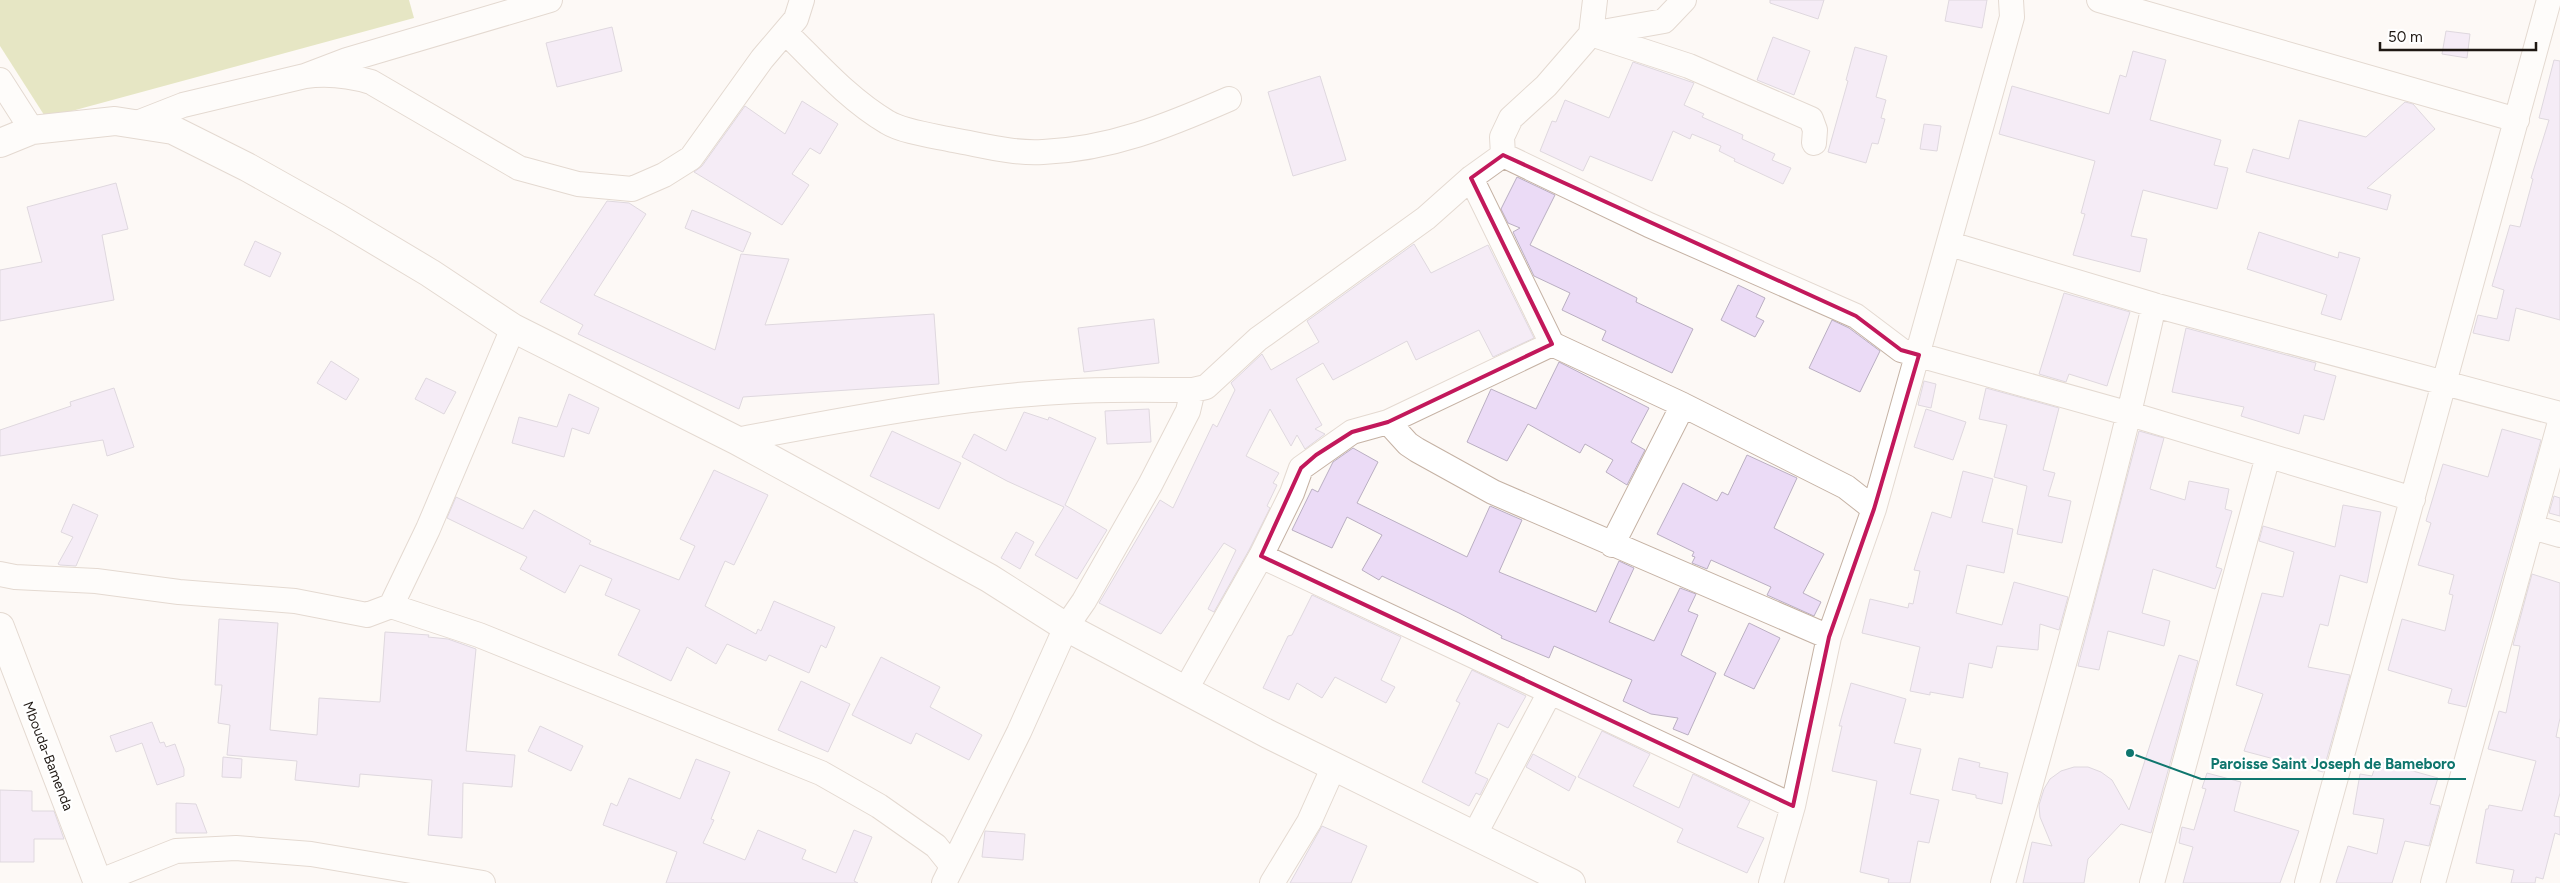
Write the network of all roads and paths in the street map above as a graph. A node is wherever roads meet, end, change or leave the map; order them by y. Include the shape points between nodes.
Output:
1 (550, 0) edge
2 (802, 0) edge
3 (1595, 0) edge
4 (1684, 0) edge
5 (2011, 0) edge
6 (2099, 0) edge
7 (2549, 0) edge
8 (785, 32) junction
9 (1591, 34) junction
10 (304, 76) junction
11 (0, 80) edge
12 (1229, 99) dead end
13 (2517, 120) junction
14 (137, 123) junction
15 (32, 130) junction
16 (0, 143) edge
17 (1814, 143) dead end
18 (1503, 155) junction
19 (1471, 178) junction
20 (1950, 244) junction
21 (2154, 305) junction
22 (513, 328) junction
23 (1552, 344) junction
24 (1919, 355) junction
25 (2443, 382) junction
26 (1193, 390) junction
27 (1684, 405) junction
28 (2130, 414) junction
29 (2560, 414) edge
30 (1388, 422) junction
31 (2560, 422) edge
32 (736, 440) junction
33 (2268, 456) junction
34 (2413, 498) junction
35 (1874, 510) junction
36 (2532, 527) junction
37 (2560, 535) edge
38 (1612, 545) junction
39 (1261, 556) junction
40 (0, 574) edge
41 (391, 606) junction
42 (1066, 627) junction
43 (0, 628) edge
44 (1829, 637) junction
45 (1186, 689) junction
46 (1550, 692) junction
47 (1334, 766) junction
48 (1793, 806) junction
49 (1475, 834) junction
50 (948, 874) edge
51 (98, 882) edge
52 (483, 883) edge
53 (1272, 883) edge
54 (1571, 883) edge
55 (1771, 883) edge
56 (2003, 883) edge
57 (2152, 883) edge
58 (2307, 883) edge
59 (2433, 883) edge

1 - 10 street via 347,60
2 - 8 street via 796,19
3 - 9 street
4 - 9 street via 1664,21
5 - 20 street via 2012,18
6 - 13 street
7 - 13 street
8 - 10 street via 691,158 632,189 578,184 519,168 371,82 351,75
8 - 12 street via 846,91 888,124 994,148 1042,152 1104,145 1157,130
9 - 17 street via 1689,66 1811,119 1816,130
9 - 18 street via 1546,86 1512,118 1502,137
10 - 14 street via 183,105
11 - 15 street
13 - 25 street
14 - 15 main road via 115,121
14 - 22 main road via 173,130 247,167 421,268
15 - 16 main road
18 - 19 street
18 - 24 street via 1649,225 1856,316 1901,350
19 - 23 street
19 - 26 street via 1426,218 1258,339 1206,387
20 - 21 street
20 - 24 street
21 - 25 street
21 - 28 street
22 - 32 main road
22 - 41 street via 428,529
23 - 27 street
23 - 30 street
24 - 28 street
24 - 35 street
25 - 29 street
25 - 34 street
26 - 32 street via 1074,391 980,399
26 - 42 street via 1188,411 1150,485
27 - 35 street via 1846,487
27 - 38 street
28 - 33 street
28 - 56 street
30 - 38 street via 1408,444 1451,469 1493,492
30 - 39 street via 1352,432 1301,468
31 - 36 street
32 - 42 main road via 990,578
33 - 34 street
33 - 57 street
34 - 58 street
35 - 44 street
36 - 37 street
36 - 59 street
38 - 44 street
39 - 45 street
39 - 46 street
40 - 41 street via 295,601 367,615
41 - 50 street via 479,635 821,773 879,806 936,846
42 - 45 main road
42 - 50 street via 1019,732
43 - 51 main road, Mbouda-Bamenda
44 - 48 street
45 - 47 main road
46 - 48 street
46 - 49 street
47 - 49 main road
47 - 53 street via 1309,822
48 - 55 street
49 - 54 main road
51 - 52 street via 176,851 236,848 311,854

